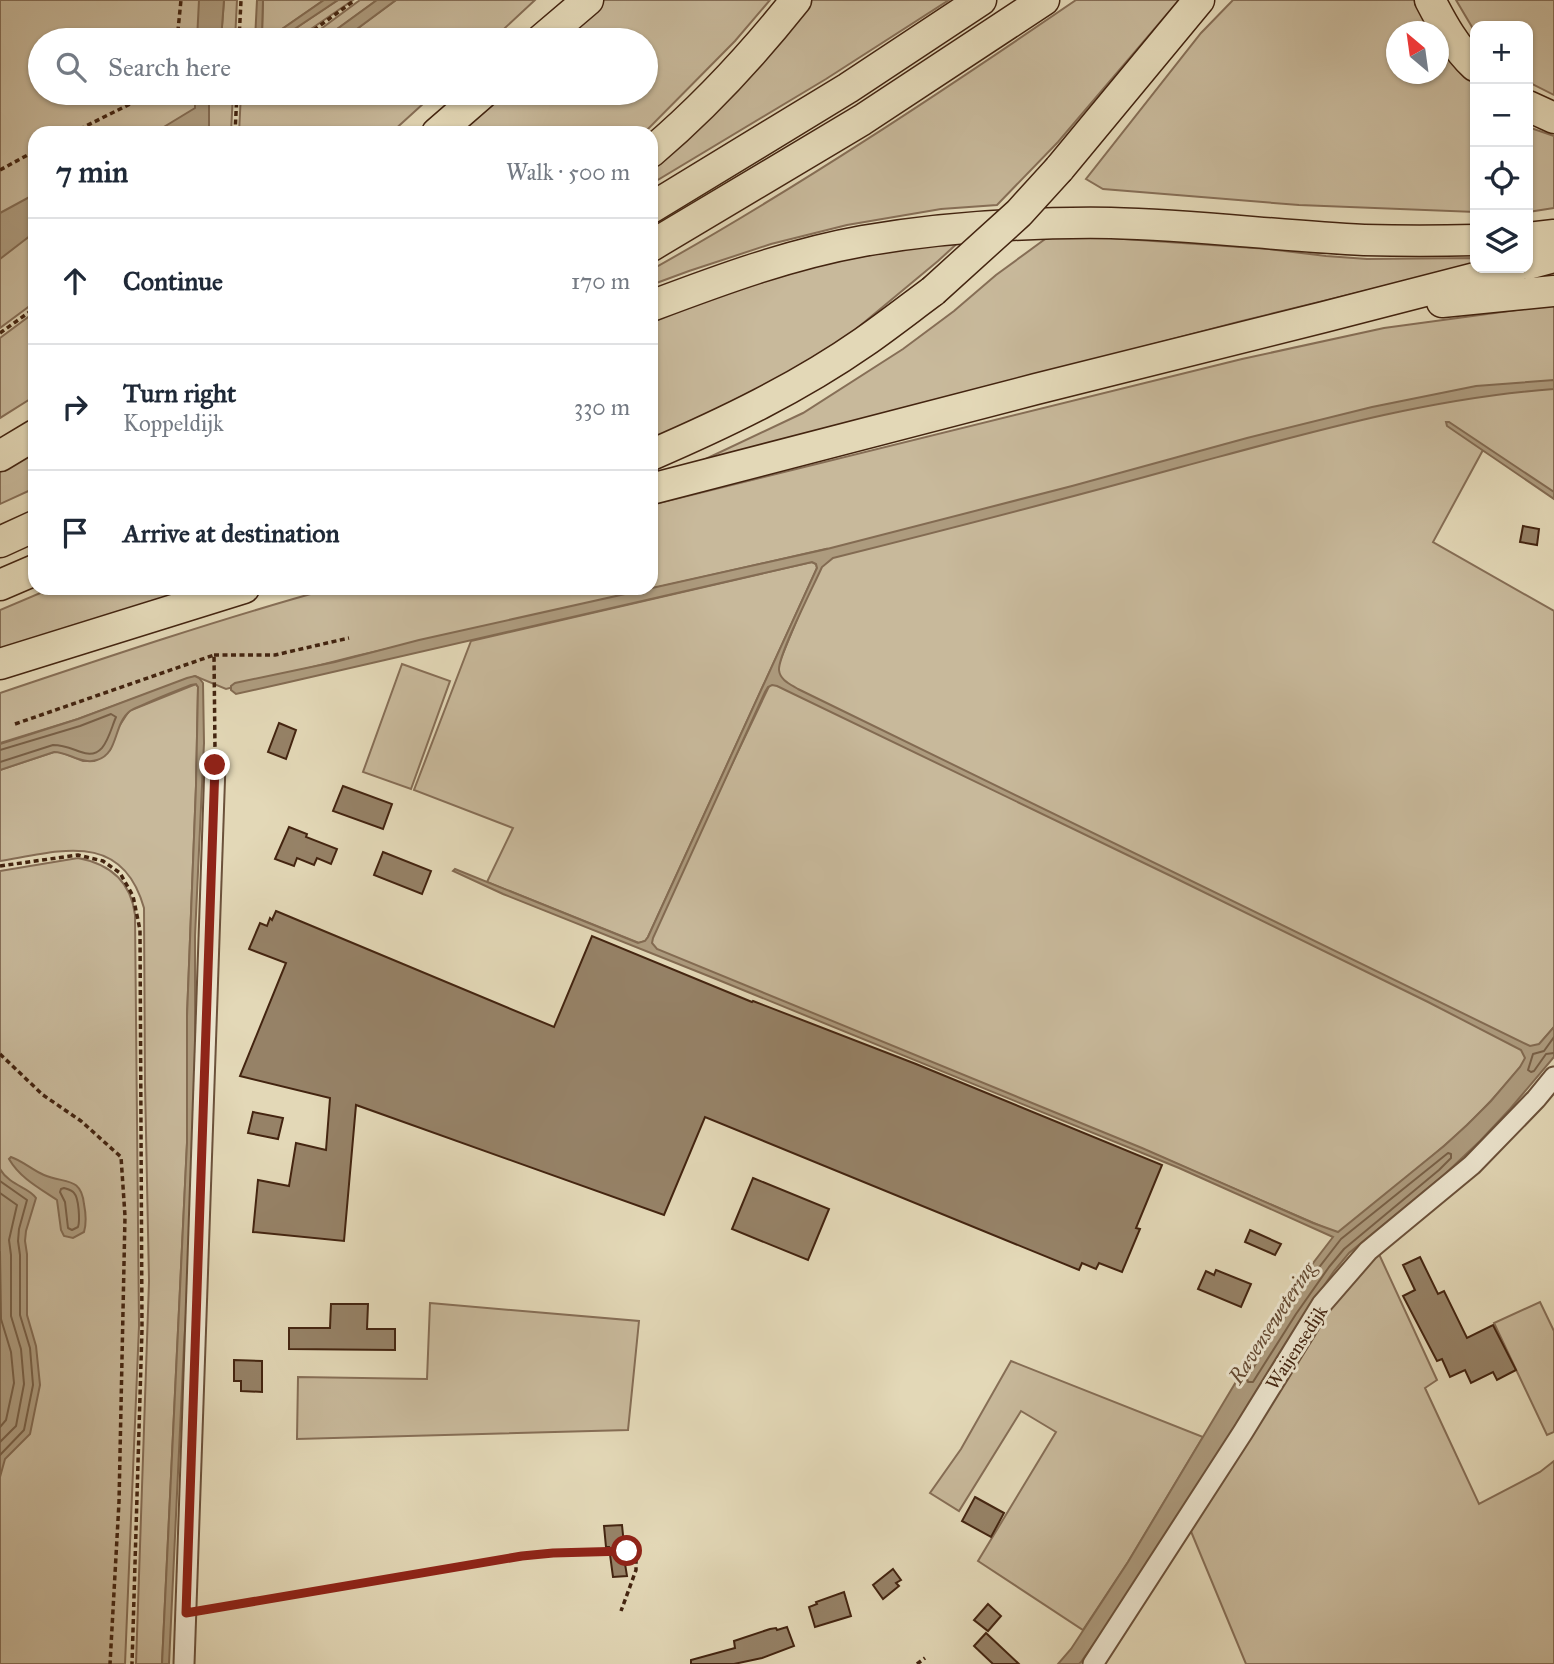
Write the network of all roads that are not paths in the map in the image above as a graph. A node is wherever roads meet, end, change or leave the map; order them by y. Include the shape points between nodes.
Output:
1 (557, 0) edge
2 (588, 0) edge
3 (796, 0) edge
4 (981, 0) edge
5 (1044, 0) edge
6 (1199, 0) edge
7 (1430, 0) edge
8 (530, 28) edge
9 (555, 28) edge
10 (1470, 61) edge
11 (448, 105) edge
12 (469, 105) edge
13 (1533, 108) edge
14 (1554, 118) edge
15 (426, 126) edge
16 (445, 126) edge
17 (658, 145) edge
18 (658, 204) edge
19 (1554, 235) edge
20 (1533, 237) edge
21 (1470, 240) edge
22 (658, 242) edge
23 (1554, 257) edge
24 (1533, 263) edge
25 (1495, 273) edge
26 (1554, 291) edge
27 (658, 303) edge
28 (1324, 317) junction
29 (28, 439) edge
30 (658, 452) edge
31 (0, 456) edge
32 (658, 487) edge
33 (28, 529) edge
34 (0, 542) edge
35 (28, 573) edge
36 (0, 585) edge
37 (222, 595) edge
38 (0, 664) edge
39 (215, 765) road end
40 (1554, 1077) edge
41 (184, 1664) edge
42 (1093, 1664) edge

1 - 8 highway
2 - 9 highway
3 - 17 highway via 723,84
4 - 18 highway via 848,89
5 - 22 highway via 862,120
6 - 30 highway, bridge via 1019,213 933,291 805,379
7 - 10 highway via 1449,37
11 - 15 highway
12 - 16 highway
13 - 14 highway
19 - 20 highway
21 - 27 highway via 1364,240 1111,223 977,228 812,253
23 - 24 highway
25 - 28 highway
26 - 28 highway
28 - 32 highway
29 - 31 highway
33 - 34 highway
35 - 36 highway
37 - 38 highway
39 - 41 street
40 - 42 street, Waijensedijk via 1472,1165 1368,1251 1322,1304

